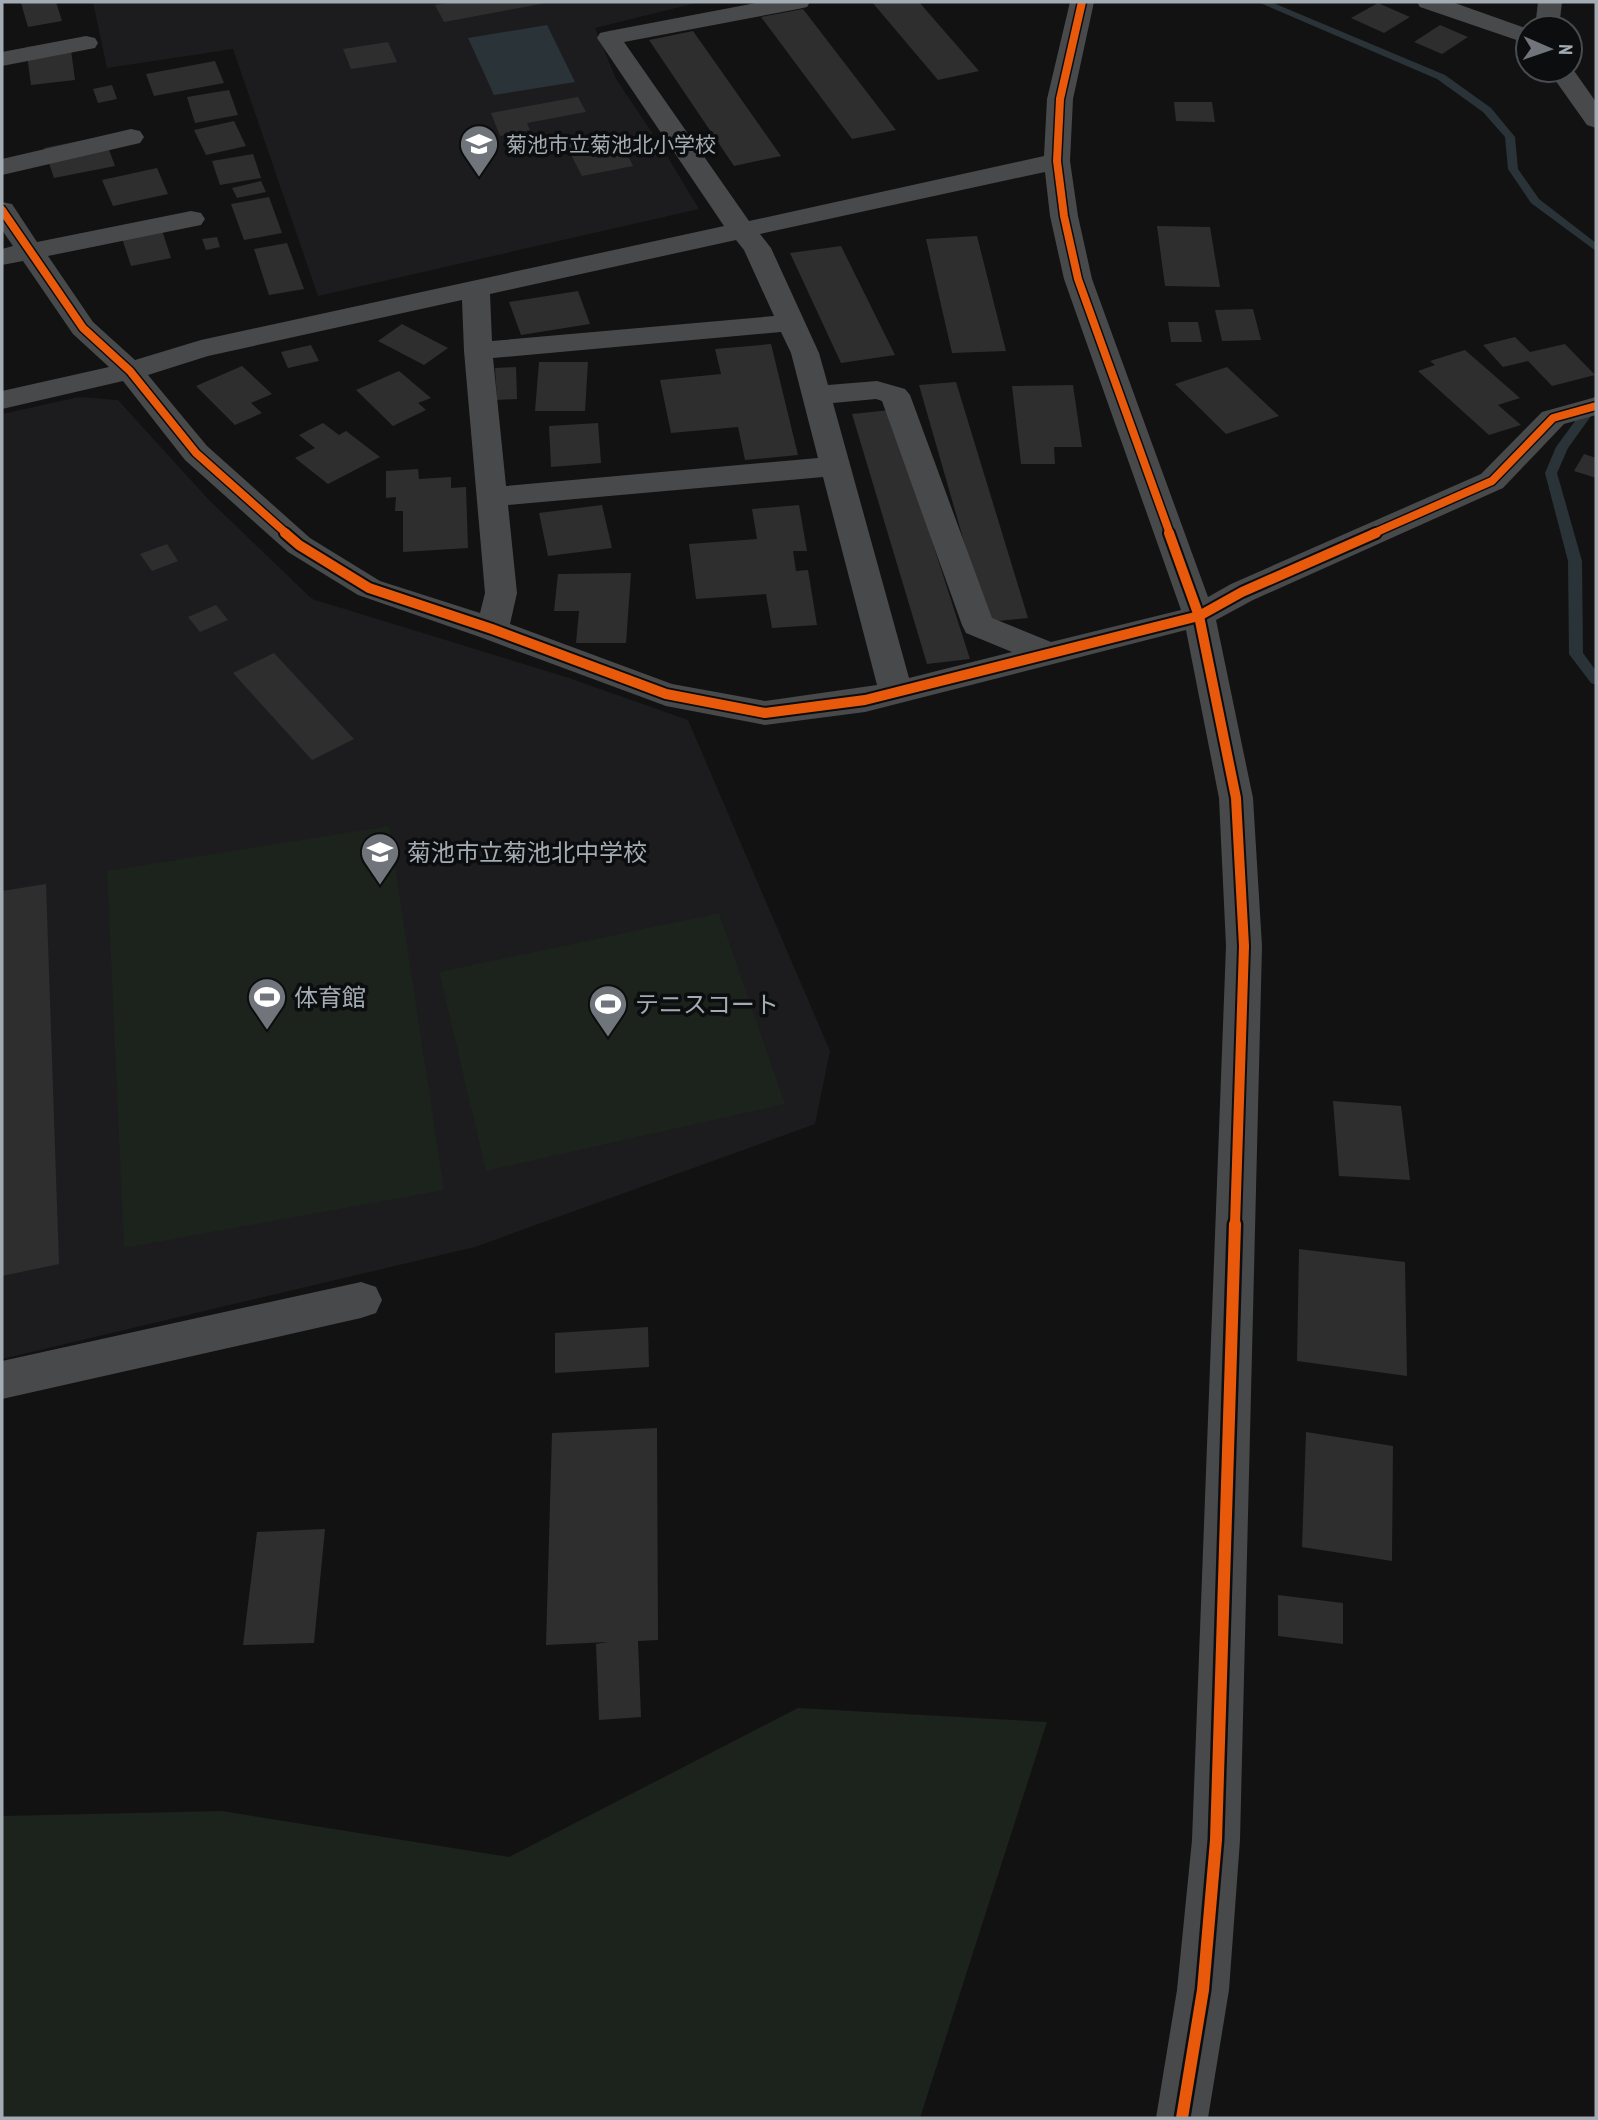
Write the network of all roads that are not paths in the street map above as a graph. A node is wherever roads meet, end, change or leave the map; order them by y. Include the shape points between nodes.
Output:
1 (798, 2) edge
2 (1082, 2) edge
3 (1429, 2) edge
4 (1514, 32) edge
5 (86, 43) dead end
6 (2, 59) edge
7 (1571, 84) edge
8 (1596, 120) edge
9 (131, 137) dead end
10 (1057, 161) junction
11 (2, 167) edge
12 (2, 210) edge
13 (191, 219) dead end
14 (744, 230) junction
15 (31, 250) junction
16 (2, 257) edge
17 (476, 289) junction
18 (791, 323) junction
19 (478, 351) junction
20 (130, 371) junction
21 (816, 395) junction
22 (2, 400) edge
23 (1596, 405) edge
24 (835, 466) junction
25 (492, 497) junction
26 (1199, 616) junction
27 (492, 629) junction
28 (1051, 654) junction
29 (896, 692) junction
30 (361, 1300) dead end
31 (2, 1380) edge
32 (1182, 2118) edge

1 - 14 street via 609,38 727,212
2 - 10 street via 1060,99
3 - 4 street
5 - 6 street
7 - 8 street
9 - 11 street
10 - 14 street
10 - 26 street via 1078,279
12 - 15 street
13 - 15 street
14 - 17 street
14 - 18 street
15 - 16 street
15 - 20 street via 83,328
17 - 19 street
17 - 20 street via 201,349
18 - 19 street
18 - 21 street
19 - 25 street
20 - 22 street
20 - 27 street via 196,453 299,545 369,588
21 - 24 street
21 - 28 street via 877,390 895,395 978,625
23 - 26 street via 1553,418 1492,481 1242,592
24 - 25 street
24 - 29 street
25 - 27 street via 501,593
26 - 28 street
26 - 32 street via 1236,798 1244,946 1216,1840 1203,1990
27 - 29 street via 666,694 765,713
28 - 29 street
30 - 31 street

